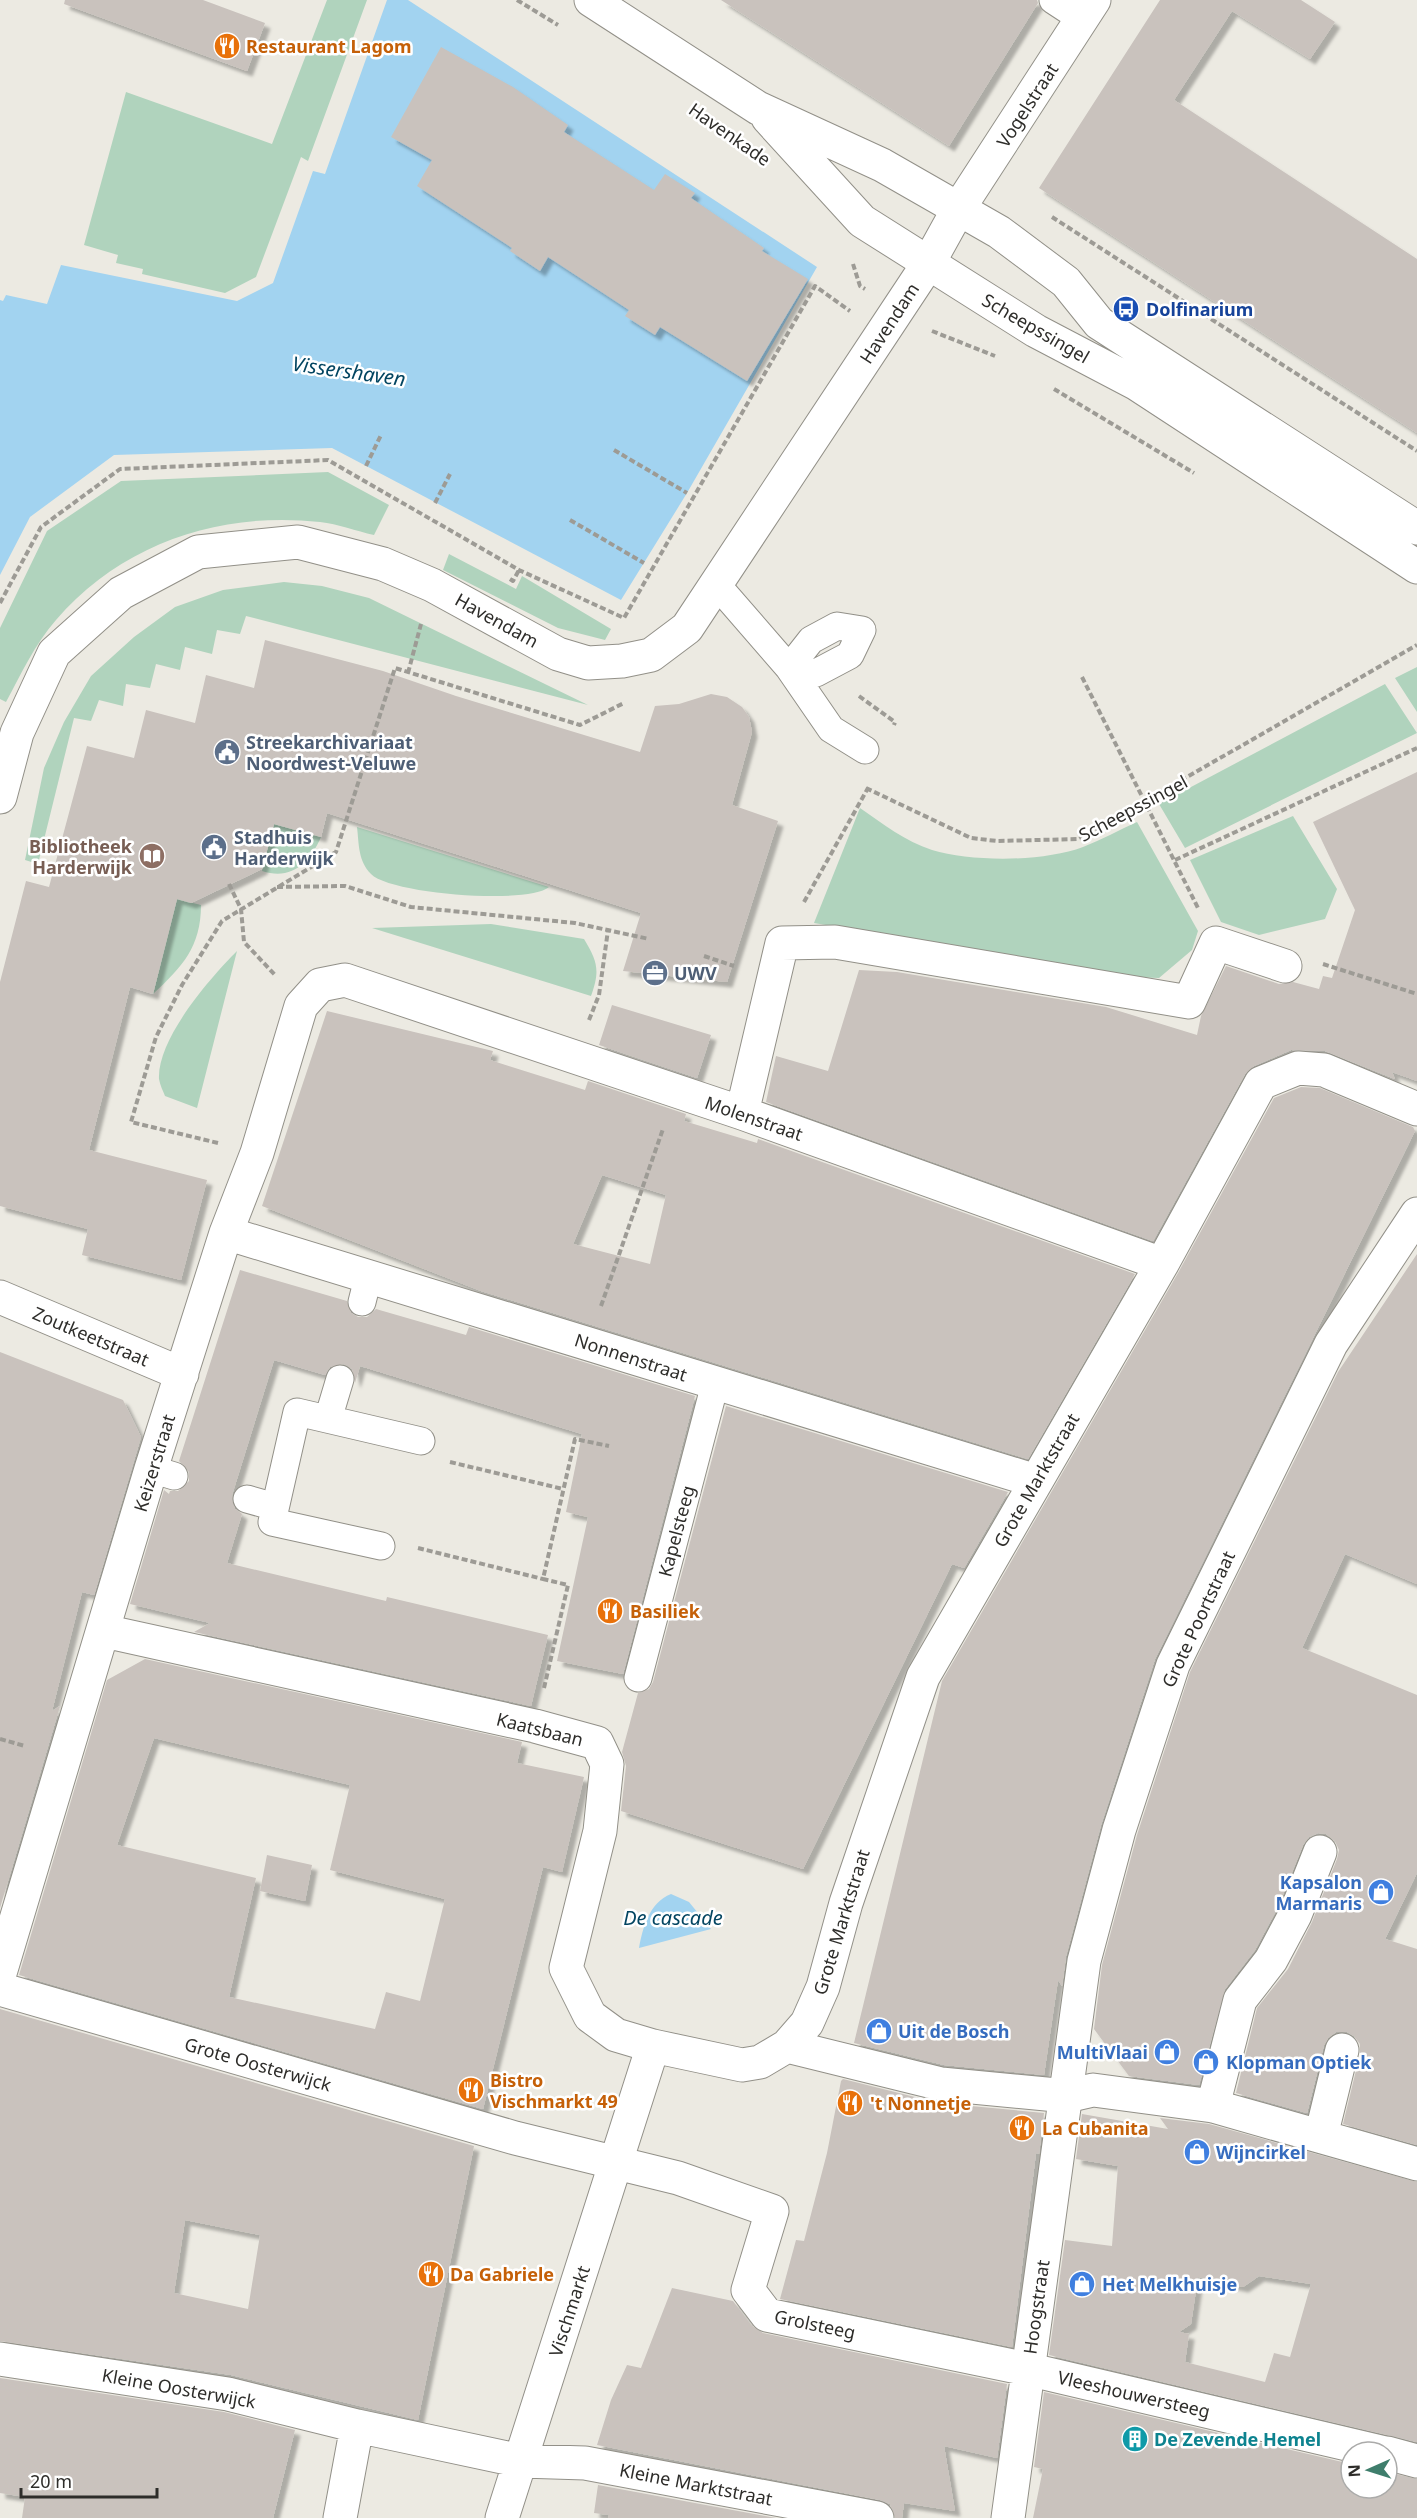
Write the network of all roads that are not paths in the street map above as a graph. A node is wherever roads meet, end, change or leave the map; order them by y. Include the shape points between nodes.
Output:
1 (591, 0) edge
2 (1053, 0) edge
3 (1088, 10) edge
4 (758, 108) junction
5 (959, 208) junction
6 (928, 264) junction
7 (1417, 528) edge
8 (1417, 567) edge
9 (717, 585) junction
10 (865, 750) dead end
11 (0, 797) edge
12 (1285, 966) road end
13 (345, 980) joint
14 (1417, 1109) edge
15 (742, 1113) junction
16 (1417, 1214) edge
17 (226, 1233) junction
18 (1162, 1264) junction
19 (0, 1297) edge
20 (182, 1374) junction
21 (340, 1379) dead end
22 (715, 1384) junction
23 (328, 1419) junction
24 (421, 1441) dead end
25 (1036, 1481) junction
26 (247, 1499) dead end
27 (276, 1507) junction
28 (381, 1546) dead end
29 (104, 1631) junction
30 (638, 1678) dead end
31 (1320, 1852) dead end
32 (0, 1973) edge
33 (0, 1989) edge
34 (652, 2046) junction
35 (787, 2046) junction
36 (1342, 2050) dead end
37 (1067, 2096) junction
38 (1213, 2106) junction
39 (1321, 2136) junction
40 (617, 2161) junction
41 (1417, 2164) edge
42 (0, 2359) edge
43 (1027, 2369) junction
44 (357, 2426) junction
45 (1339, 2442) edge
46 (1399, 2456) edge
47 (1417, 2460) edge
48 (521, 2461) junction
49 (837, 2515) edge
50 (340, 2518) edge
51 (502, 2518) edge
52 (877, 2518) edge
53 (1008, 2518) edge

1 - 4 street, Havenkade
2 - 3 lane
3 - 5 street, Vogelstraat
4 - 5 street, Havenkade via 882,165
4 - 6 street, Havenkade via 862,221
5 - 6 street, Vogelstraat
5 - 7 street, Scheepssingel via 999,232 1066,282 1099,323
6 - 8 street, Scheepssingel via 1035,331 1137,384
6 - 9 street, Havendam
9 - 10 lane via 789,668 831,729
9 - 11 street, Havendam via 687,628 651,655 588,663 558,654 432,585 383,564 298,542 198,552 121,593 54,653 17,733
12 - 15 street via 1216,943 1189,1002 835,942 782,943
13 - 15 street, Molenstraat
13 - 17 street, Keizerstraat via 320,985 301,1006 257,1153
14 - 18 street, Grote Marktstraat via 1324,1070 1298,1068 1261,1083
15 - 18 street, Molenstraat
16 - 37 street, Grote Poortstraat via 1332,1344 1173,1665 1119,1830 1084,1961
17 - 20 street, Keizerstraat
17 - 22 street, Nonnenstraat via 365,1290 588,1343
18 - 25 street, Grote Marktstraat
19 - 20 street, Zoutkeetstraat
20 - 29 street, Keizerstraat via 162,1473
21 - 23 lane
22 - 25 street, Nonnenstraat
22 - 30 lane, Kapelsteeg
23 - 24 lane
23 - 27 lane via 297,1412
25 - 35 street, Grote Marktstraat via 923,1677 846,1903 824,1987 807,2023
26 - 27 lane
27 - 28 lane via 273,1522
29 - 32 street, Keizerstraat
29 - 34 street, Kaatsbaan via 597,1743 607,1764 600,1831 566,1968 590,2016 616,2035
31 - 38 street via 1295,1915 1271,1960 1240,2000
33 - 40 street, Grote Oosterwijck via 515,2139
34 - 35 street, Kaatsbaan via 742,2064 760,2062
34 - 40 street, Vischmarkt
35 - 37 street via 941,2084
36 - 39 street
37 - 38 street via 1093,2090
37 - 43 street, Hoogstraat
38 - 39 street
39 - 41 street
40 - 43 street, Grolsteeg via 772,2211 748,2290 767,2315
40 - 48 street, Vischmarkt
42 - 44 street, Kleine Oosterwijck via 228,2394
43 - 45 street, Vleeshouwersteeg
43 - 53 street, Hoogstraat
44 - 48 street
44 - 50 street
46 - 47 street
48 - 49 street, Kleine Marktstraat via 585,2463
48 - 51 street, Vischmarkt
49 - 52 street, Kleine Marktstraat

